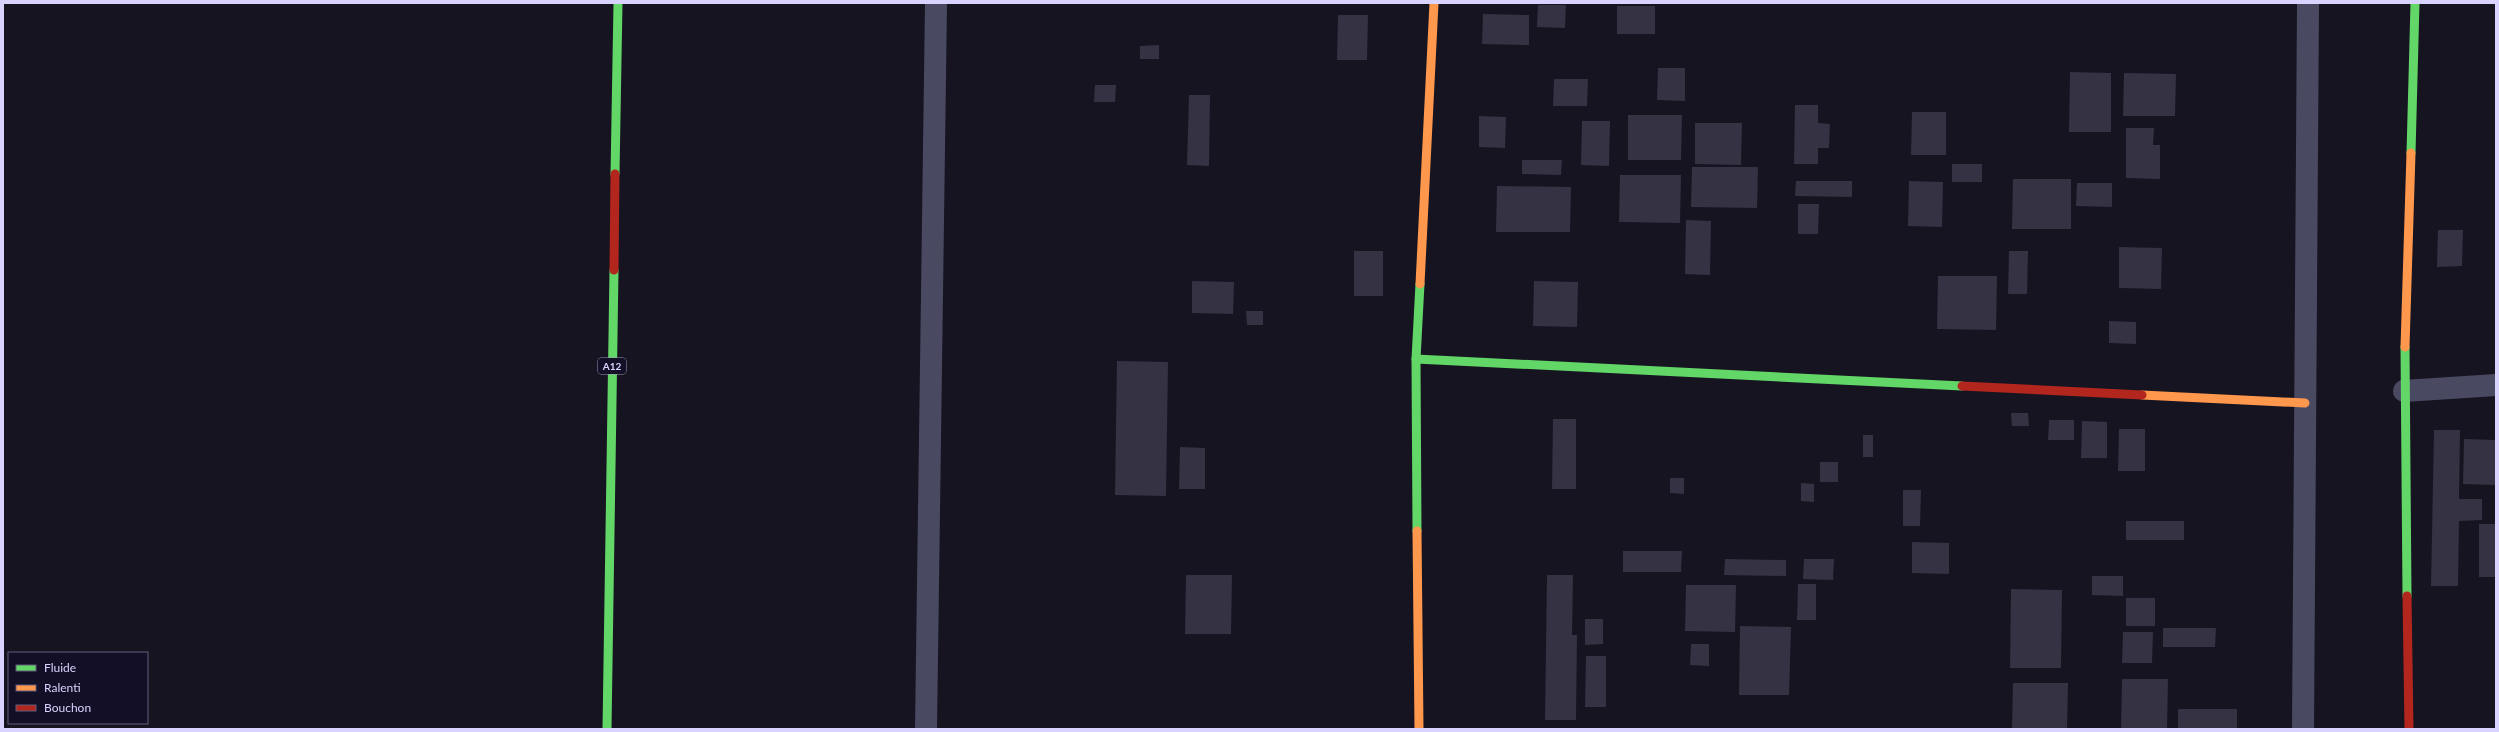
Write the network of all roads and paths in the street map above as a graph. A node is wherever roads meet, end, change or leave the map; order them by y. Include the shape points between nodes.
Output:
1 (618, 3) edge
2 (936, 3) edge
3 (1434, 3) edge
4 (2308, 3) edge
5 (2415, 3) edge
6 (1416, 359) junction
7 (2496, 385) edge
8 (2404, 391) junction
9 (2305, 402) junction
10 (607, 729) edge
11 (926, 729) edge
12 (1418, 729) edge
13 (2302, 729) edge
14 (2409, 729) edge

1 - 10 street, A12
2 - 11 street
3 - 6 street
4 - 9 street
5 - 8 street
6 - 9 street
6 - 12 street
7 - 8 street
8 - 14 street
9 - 13 street

